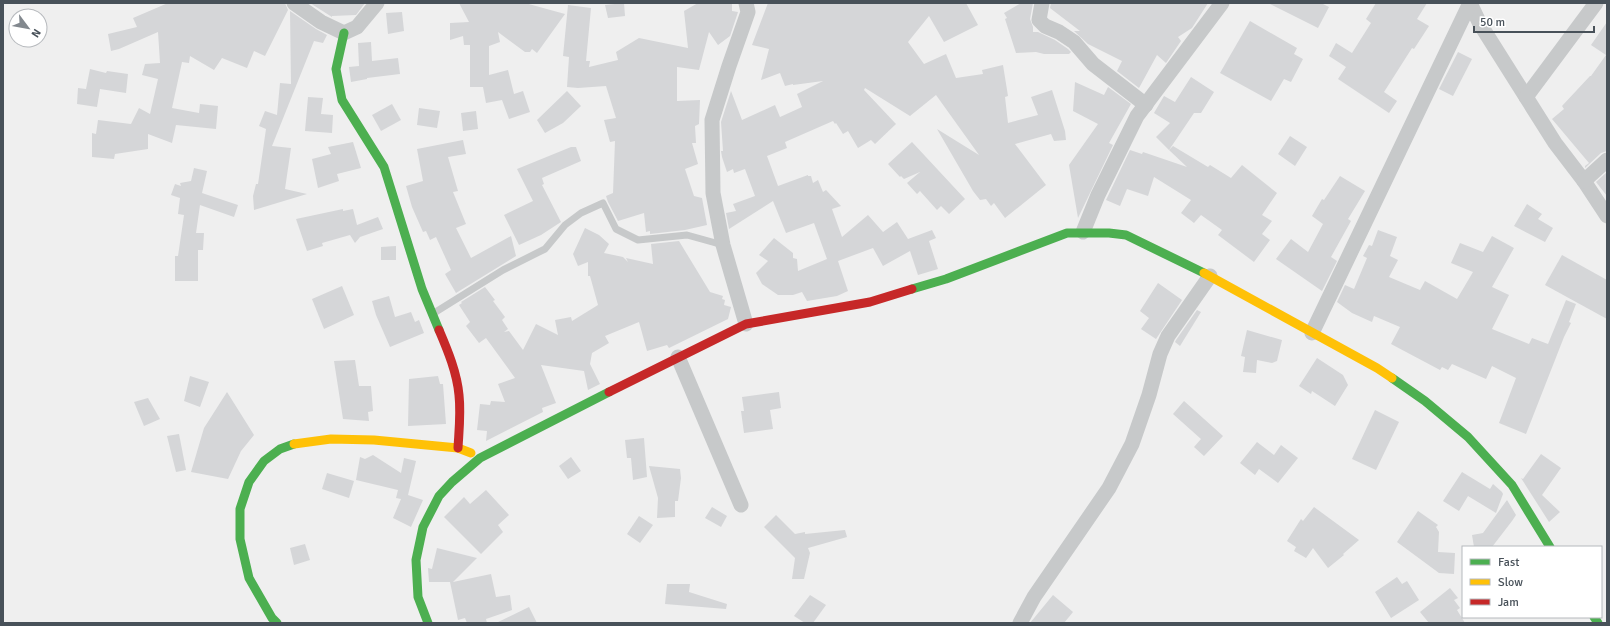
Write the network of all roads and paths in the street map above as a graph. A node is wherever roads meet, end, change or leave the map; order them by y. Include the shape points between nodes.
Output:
1 (294, 3) edge
2 (377, 3) edge
3 (746, 3) edge
4 (1042, 3) edge
5 (1222, 3) edge
6 (1470, 3) edge
7 (1596, 3) edge
8 (344, 33) junction
9 (1526, 97) junction
10 (1146, 105) junction
11 (1607, 160) edge
12 (1584, 181) junction
13 (1607, 216) edge
14 (1083, 232) junction
15 (723, 245) junction
16 (1210, 276) junction
17 (432, 314) junction
18 (746, 324) junction
19 (1312, 333) junction
20 (678, 357) junction
21 (458, 448) junction
22 (480, 458) junction
23 (742, 505) dead end
24 (1549, 546) edge
25 (277, 623) edge
26 (428, 623) edge
27 (1020, 623) edge

1 - 8 street via 321,22
2 - 8 street via 357,27
3 - 15 street via 748,12 712,120 713,193
4 - 10 street via 1040,20 1045,26 1074,42 1093,64
5 - 10 street
6 - 9 street via 1480,24
6 - 19 street
7 - 9 street
8 - 17 street via 336,69 342,100 384,167 422,290
9 - 12 street via 1554,143
10 - 14 street via 1133,124
11 - 12 street
12 - 13 street
14 - 16 street via 1126,235
14 - 18 street via 1068,233 946,279 870,302
15 - 17 lane via 687,235 638,240 616,229 603,203 581,213 565,225 545,249 503,270
15 - 18 street
16 - 19 street
16 - 27 street via 1168,336 1132,444 1109,488 1034,597
17 - 21 street via 449,354 459,394
18 - 20 street
19 - 24 street via 1377,368 1425,401 1468,437 1512,485
20 - 22 street
20 - 23 street
21 - 22 street
21 - 25 street via 374,440 331,439 297,443 280,449 264,461 249,482 240,509 240,539 249,578
22 - 26 street via 439,496 422,527 416,560 418,597

